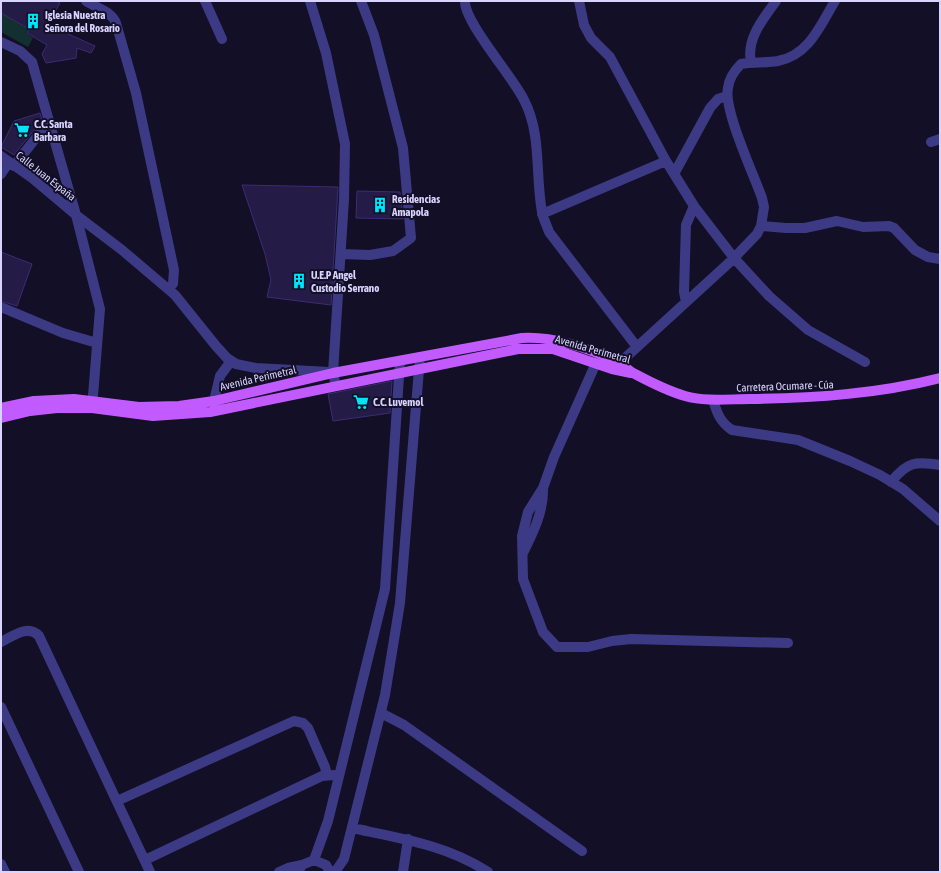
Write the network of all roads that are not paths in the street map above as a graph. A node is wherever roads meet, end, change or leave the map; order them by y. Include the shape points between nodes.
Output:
1 (86, 1) edge
2 (205, 1) edge
3 (310, 1) edge
4 (361, 1) edge
5 (465, 1) edge
6 (579, 1) edge
7 (776, 1) edge
8 (835, 1) edge
9 (222, 39) dead end
10 (1, 42) edge
11 (751, 62) junction
12 (727, 96) junction
13 (49, 121) junction
14 (8, 161) edge
15 (666, 161) junction
16 (1, 174) edge
17 (674, 174) junction
18 (694, 206) junction
19 (542, 214) junction
20 (76, 215) junction
21 (761, 226) junction
22 (341, 254) junction
23 (734, 258) junction
24 (940, 259) edge
25 (167, 288) junction
26 (686, 302) junction
27 (1, 307) edge
28 (97, 344) junction
29 (637, 346) junction
30 (420, 357) junction
31 (231, 361) junction
32 (400, 361) junction
33 (866, 362) dead end
34 (596, 363) junction
35 (616, 366) junction
36 (419, 369) junction
37 (333, 372) junction
38 (634, 373) joint
39 (399, 374) junction
40 (940, 378) edge
41 (336, 386) junction
42 (713, 400) junction
43 (214, 401) junction
44 (92, 404) junction
45 (1, 408) edge
46 (1, 418) edge
47 (940, 465) edge
48 (891, 482) junction
49 (940, 521) edge
50 (1, 642) edge
51 (788, 643) dead end
52 (1, 707) edge
53 (381, 713) junction
54 (327, 775) junction
55 (340, 776) junction
56 (117, 801) junction
57 (352, 828) junction
58 (408, 840) junction
59 (582, 851) dead end
60 (144, 860) junction
61 (314, 860) junction
62 (1, 864) edge
63 (300, 868) edge
64 (5, 872) edge
65 (79, 872) edge
66 (150, 872) edge
67 (279, 872) edge
68 (330, 872) edge
69 (335, 872) edge
70 (402, 872) edge
71 (488, 872) edge

1 - 25 street via 109,13 116,23 136,94 174,270 173,284
2 - 9 street
3 - 22 street via 326,53 345,144
4 - 22 street via 374,35 403,148 411,238 393,251 370,255
5 - 19 street via 471,21 525,101 535,132
6 - 15 street via 584,25 591,38 619,70
7 - 11 street via 752,38 749,51
8 - 11 street via 808,44 800,51 790,58
10 - 13 street via 20,51 32,62
11 - 12 street via 741,64 733,72
12 - 17 street via 718,99 710,108
12 - 21 street via 728,106 762,198 764,207
13 - 14 street
13 - 20 street
14 - 16 street
14 - 20 street, Calle Juan España
15 - 17 street
15 - 19 street
17 - 18 street
18 - 23 street
18 - 26 street via 686,225
19 - 29 street via 549,232
20 - 25 street, Calle Juan España
20 - 28 street via 99,300
21 - 23 street via 757,234
21 - 24 street via 805,228 837,221 863,227 889,226 915,250 928,257
22 - 37 street
23 - 26 street
23 - 33 street via 769,296 808,330
25 - 31 street, Calle Juan España via 175,294
26 - 29 street
27 - 28 street via 62,333
28 - 44 street
29 - 35 street
30 - 32 main road, Avenida Perimetral
30 - 35 main road, Avenida Perimetral via 533,338 558,340
30 - 36 street
31 - 37 street via 256,368
31 - 43 street via 220,376
32 - 37 main road, Avenida Perimetral
32 - 39 street
34 - 35 main road, Avenida Perimetral
34 - 36 main road, Avenida Perimetral via 553,349 535,348 499,352
34 - 51 street via 554,457 543,488 540,514 523,553 523,579 543,632 557,647 588,647 631,639
35 - 38 main road, Avenida Perimetral
36 - 39 main road, Avenida Perimetral
36 - 53 street via 400,603
37 - 41 street
37 - 43 main road, Avenida Perimetral
38 - 42 main road, Carretera Ocumare - Cúa via 684,396
39 - 41 main road, Avenida Perimetral
39 - 55 street via 385,589
40 - 42 main road, Carretera Ocumare - Cúa via 846,396
41 - 44 main road, Avenida Perimetral via 210,412 182,415 153,416
42 - 48 street via 719,418 732,430 798,440 850,461
43 - 44 main road, Avenida Perimetral via 164,407
44 - 45 main road, Avenida Perimetral via 74,399 34,401
44 - 46 main road, Avenida Perimetral via 36,410
47 - 48 street via 914,463 906,467
48 - 49 street
50 - 56 street via 25,631 32,631 39,636
52 - 65 street
53 - 57 street
53 - 59 street via 404,725
54 - 55 street
54 - 56 street via 308,728 303,723 294,721
54 - 60 street
55 - 61 street
56 - 60 street
57 - 58 street
57 - 69 street via 344,859
58 - 70 street
58 - 71 street via 449,852
60 - 66 street
61 - 63 street
61 - 68 street via 326,865
62 - 64 street
63 - 67 street via 288,868

